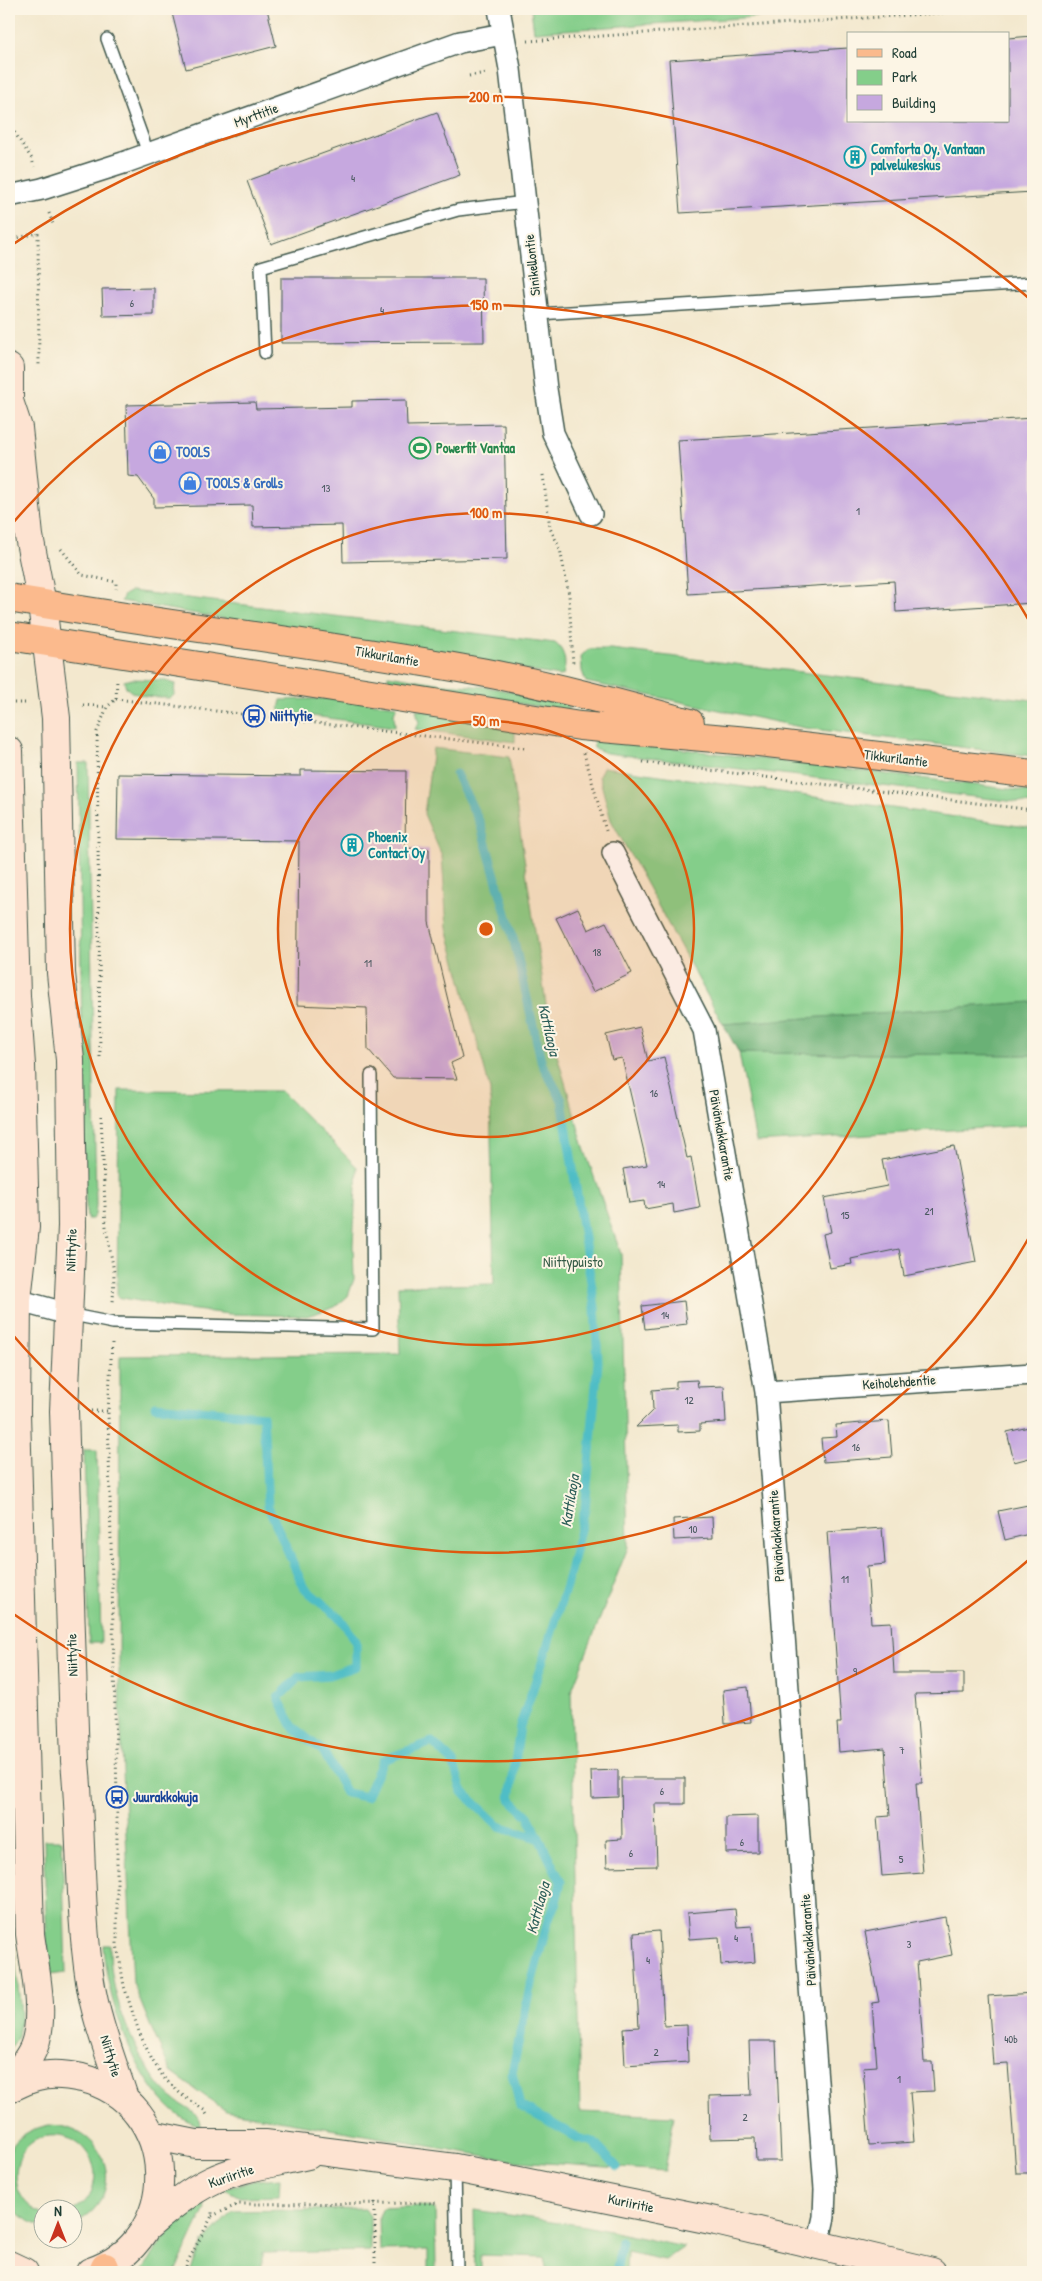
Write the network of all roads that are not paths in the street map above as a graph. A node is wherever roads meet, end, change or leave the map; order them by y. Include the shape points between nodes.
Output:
1 (500, 9) edge
2 (503, 34) junction
3 (107, 39) dead end
4 (148, 154) junction
5 (9, 196) edge
6 (525, 202) junction
7 (1033, 283) edge
8 (538, 314) junction
9 (265, 353) dead end
10 (9, 368) edge
11 (9, 401) edge
12 (591, 514) dead end
13 (9, 598) edge
14 (42, 604) junction
15 (9, 636) edge
16 (47, 642) junction
17 (759, 742) junction
18 (9, 751) edge
19 (1033, 774) edge
20 (613, 853) road end
21 (371, 1074) dead end
22 (13, 1299) edge
23 (68, 1314) junction
24 (1033, 1374) edge
25 (766, 1392) junction
26 (9, 2084) edge
27 (9, 2088) edge
28 (124, 2098) junction
29 (151, 2135) junction
30 (326, 2151) junction
31 (455, 2168) junction
32 (148, 2226) junction
33 (818, 2244) junction
34 (9, 2265) edge
35 (100, 2271) edge
36 (24, 2272) edge
37 (457, 2272) edge
38 (932, 2272) edge

1 - 2 street, Sinikellontie
2 - 4 street, Myrttitie via 460,42
2 - 6 street, Sinikellontie
3 - 4 lane
4 - 5 street, Myrttitie via 42,189
6 - 8 street, Sinikellontie
6 - 9 lane via 458,210 261,267
7 - 8 lane
8 - 12 street, Sinikellontie via 553,433
10 - 11 main road, Niittytie
11 - 14 main road, Niittytie via 18,428 29,536
13 - 14 main road, Tikkurilantie
14 - 16 main road, Niittytie
14 - 17 main road, Tikkurilantie via 482,672 576,692
15 - 16 main road, Tikkurilantie
16 - 17 main road, Tikkurilantie via 580,726
16 - 23 main road, Niittytie via 56,704 61,972 70,1060 72,1226
17 - 19 main road, Tikkurilantie
18 - 22 main road via 25,1226
20 - 25 street, Päivänkakkarantie via 704,1030
21 - 23 lane via 374,1328 113,1323
22 - 23 street
22 - 26 main road via 30,1924 39,2005 38,2030 32,2051
23 - 28 main road, Niittytie via 64,1422 84,1928 90,1983
24 - 25 street, Keiholehdentie
25 - 33 street, Päivänkakkarantie via 825,2189 824,2217
27 - 28 main road via 37,2077 75,2076 92,2080
28 - 29 main road
29 - 30 main road, Kuriiritie via 179,2142 265,2144
29 - 32 main road via 159,2158 160,2174 159,2196
30 - 31 main road, Kuriiritie
30 - 32 main road, Kuriiritie via 211,2181
31 - 33 main road, Kuriiritie
31 - 37 lane
32 - 35 main road via 131,2249
33 - 38 main road, Kuriiritie
34 - 36 main road

